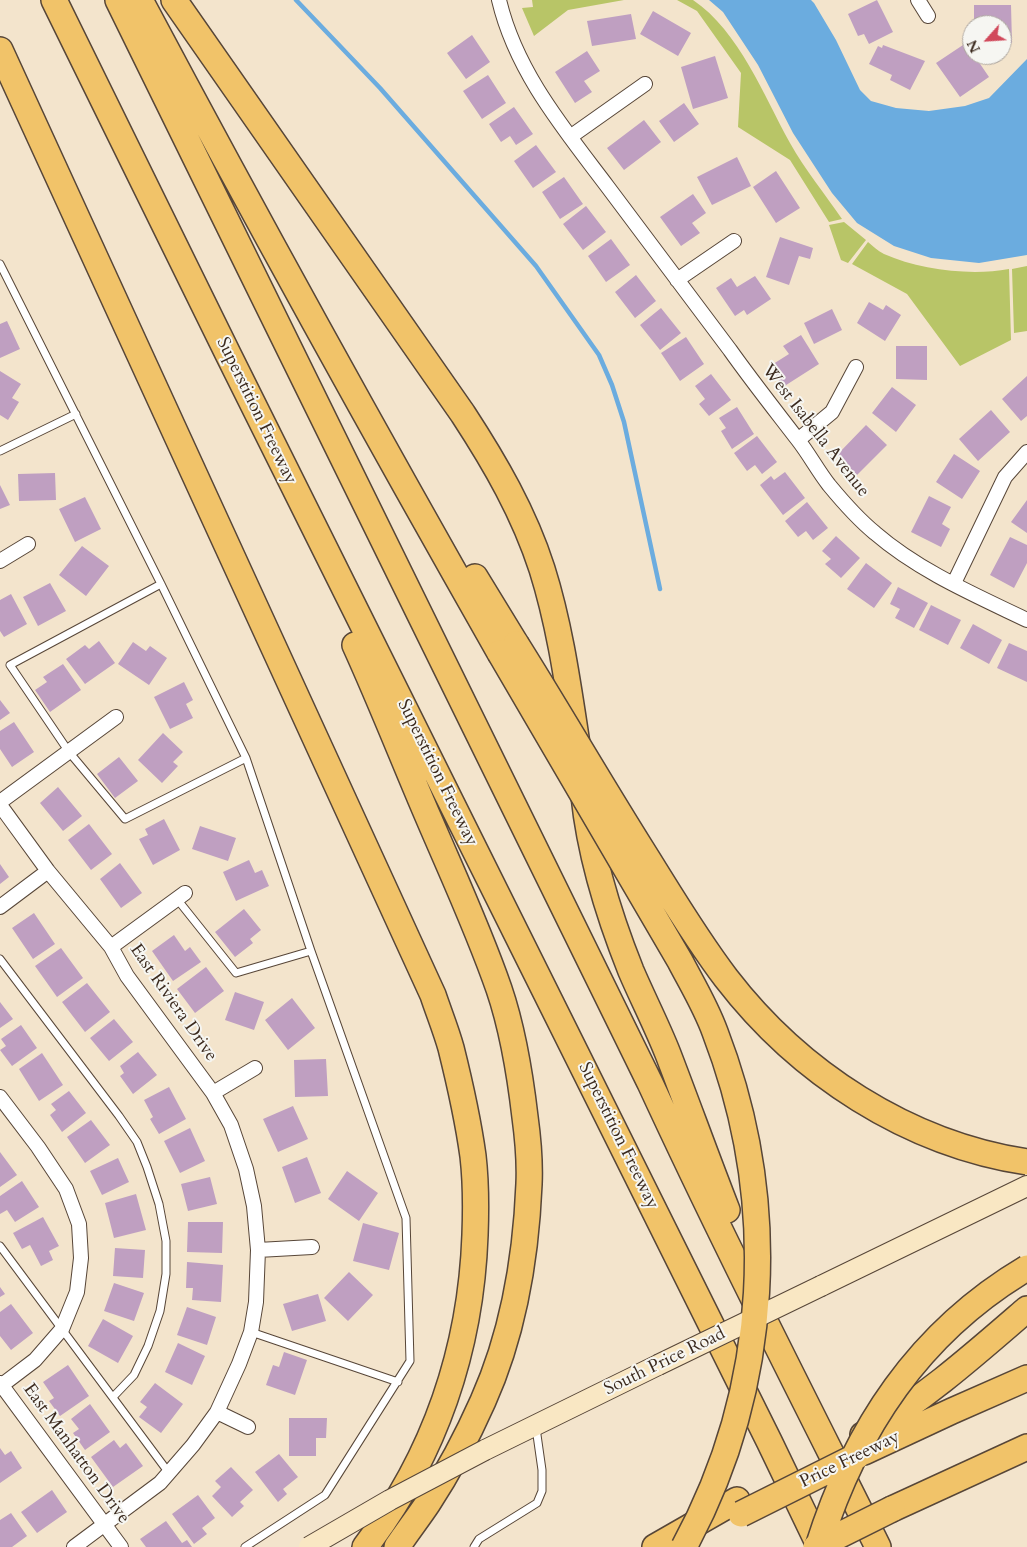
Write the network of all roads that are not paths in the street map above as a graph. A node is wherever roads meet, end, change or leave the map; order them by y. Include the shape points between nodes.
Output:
1 (54, 0) edge
2 (118, 0) edge
3 (140, 0) edge
4 (174, 0) edge
5 (499, 0) edge
6 (918, 0) edge
7 (928, 16) dead end
8 (0, 50) edge
9 (644, 84) dead end
10 (570, 137) junction
11 (734, 241) dead end
12 (0, 264) edge
13 (677, 280) junction
14 (228, 354) junction
15 (856, 368) dead end
16 (76, 414) junction
17 (798, 440) junction
18 (0, 451) edge
19 (1027, 452) edge
20 (28, 544) dead end
21 (0, 561) edge
22 (954, 583) junction
23 (161, 584) junction
24 (1027, 620) edge
25 (508, 648) junction
26 (116, 717) dead end
27 (69, 752) junction
28 (246, 758) junction
29 (0, 804) edge
30 (48, 871) junction
31 (181, 896) joint
32 (0, 907) edge
33 (111, 947) junction
34 (311, 951) junction
35 (0, 959) edge
36 (255, 1068) dead end
37 (213, 1093) junction
38 (0, 1097) edge
39 (1027, 1162) edge
40 (1027, 1186) edge
41 (0, 1246) edge
42 (312, 1247) dead end
43 (258, 1250) junction
44 (1027, 1268) edge
45 (1027, 1309) edge
46 (62, 1329) junction
47 (251, 1332) junction
48 (776, 1344) junction
49 (1027, 1378) edge
50 (398, 1382) junction
51 (1, 1384) edge
52 (113, 1397) junction
53 (217, 1412) junction
54 (535, 1425) junction
55 (248, 1427) dead end
56 (859, 1446) junction
57 (1027, 1447) edge
58 (1027, 1451) edge
59 (169, 1472) junction
60 (739, 1507) junction
61 (895, 1515) junction
62 (105, 1525) junction
63 (74, 1547) edge
64 (121, 1547) edge
65 (245, 1547) edge
66 (309, 1547) edge
67 (365, 1547) edge
68 (397, 1547) edge
69 (474, 1547) edge
70 (655, 1547) edge
71 (674, 1547) edge
72 (684, 1547) edge
73 (816, 1547) edge
74 (848, 1547) edge
75 (878, 1547) edge

1 - 14 highway, Superstition Freeway
2 - 48 highway
3 - 25 highway via 398,474
4 - 48 highway via 463,414 506,484 526,527 544,577 561,642 586,813 610,912 741,1244
5 - 10 street, West Isabella Avenue via 523,64
6 - 7 street
8 - 67 highway via 429,986 465,1106 476,1208 469,1306 459,1354 444,1402 409,1481
9 - 10 street
10 - 13 street, West Isabella Avenue
11 - 13 street
12 - 16 lane
13 - 17 street, West Isabella Avenue
14 - 68 highway via 275,477 367,672 484,948 511,1033 523,1099 530,1183 519,1276 507,1331 484,1400 463,1443
14 - 73 highway, Superstition Freeway via 769,1441
15 - 17 street via 832,412
16 - 18 lane
16 - 23 lane
17 - 22 street, West Isabella Avenue via 828,484 853,513 902,554
19 - 22 street via 1005,477
20 - 21 street
22 - 24 street, West Isabella Avenue
23 - 27 lane via 10,665
23 - 28 lane
25 - 39 highway, bridge via 621,816 705,950 774,1032 841,1088 887,1115 951,1143
25 - 72 highway, bridge via 701,1000 715,1031 737,1100 752,1172 758,1256 754,1333 737,1417 718,1476
26 - 27 street
27 - 28 lane via 126,819
27 - 29 street
28 - 34 lane
29 - 30 street, East Riviera Drive
30 - 32 street
30 - 33 street, East Riviera Drive
31 - 33 street
31 - 34 lane via 236,973
33 - 37 street, East Riviera Drive via 128,976
34 - 50 lane via 406,1218 410,1362
35 - 52 lane via 137,1142 159,1204 166,1242 166,1274 160,1311 134,1375
36 - 37 street
37 - 43 street, East Riviera Drive via 231,1125 246,1169
38 - 46 street via 66,1189 79,1224 81,1258 77,1292
40 - 54 main road, South Price Road, bridge
41 - 46 lane
42 - 43 street
43 - 47 street, East Riviera Drive
44 - 73 highway, bridge via 962,1315 918,1359 889,1396 874,1417 845,1475
45 - 56 highway via 973,1356 879,1425
46 - 51 street via 35,1360
46 - 52 lane
47 - 50 lane
47 - 53 street, East Riviera Drive
48 - 75 highway
49 - 56 highway, Price Freeway
50 - 65 lane via 325,1495
51 - 62 street, East Manhatton Drive
52 - 59 lane
53 - 55 street
53 - 59 street, East Riviera Drive
54 - 66 main road, South Price Road, bridge via 382,1504
54 - 69 lane via 542,1470 542,1491 537,1503 479,1539
56 - 60 highway, Price Freeway, bridge
57 - 61 highway
58 - 61 highway
59 - 62 street, East Riviera Drive via 160,1484
60 - 70 highway
60 - 71 highway, Price Freeway
61 - 73 highway, bridge
61 - 74 highway
62 - 63 street, East Riviera Drive
62 - 64 street, East Manhatton Drive

